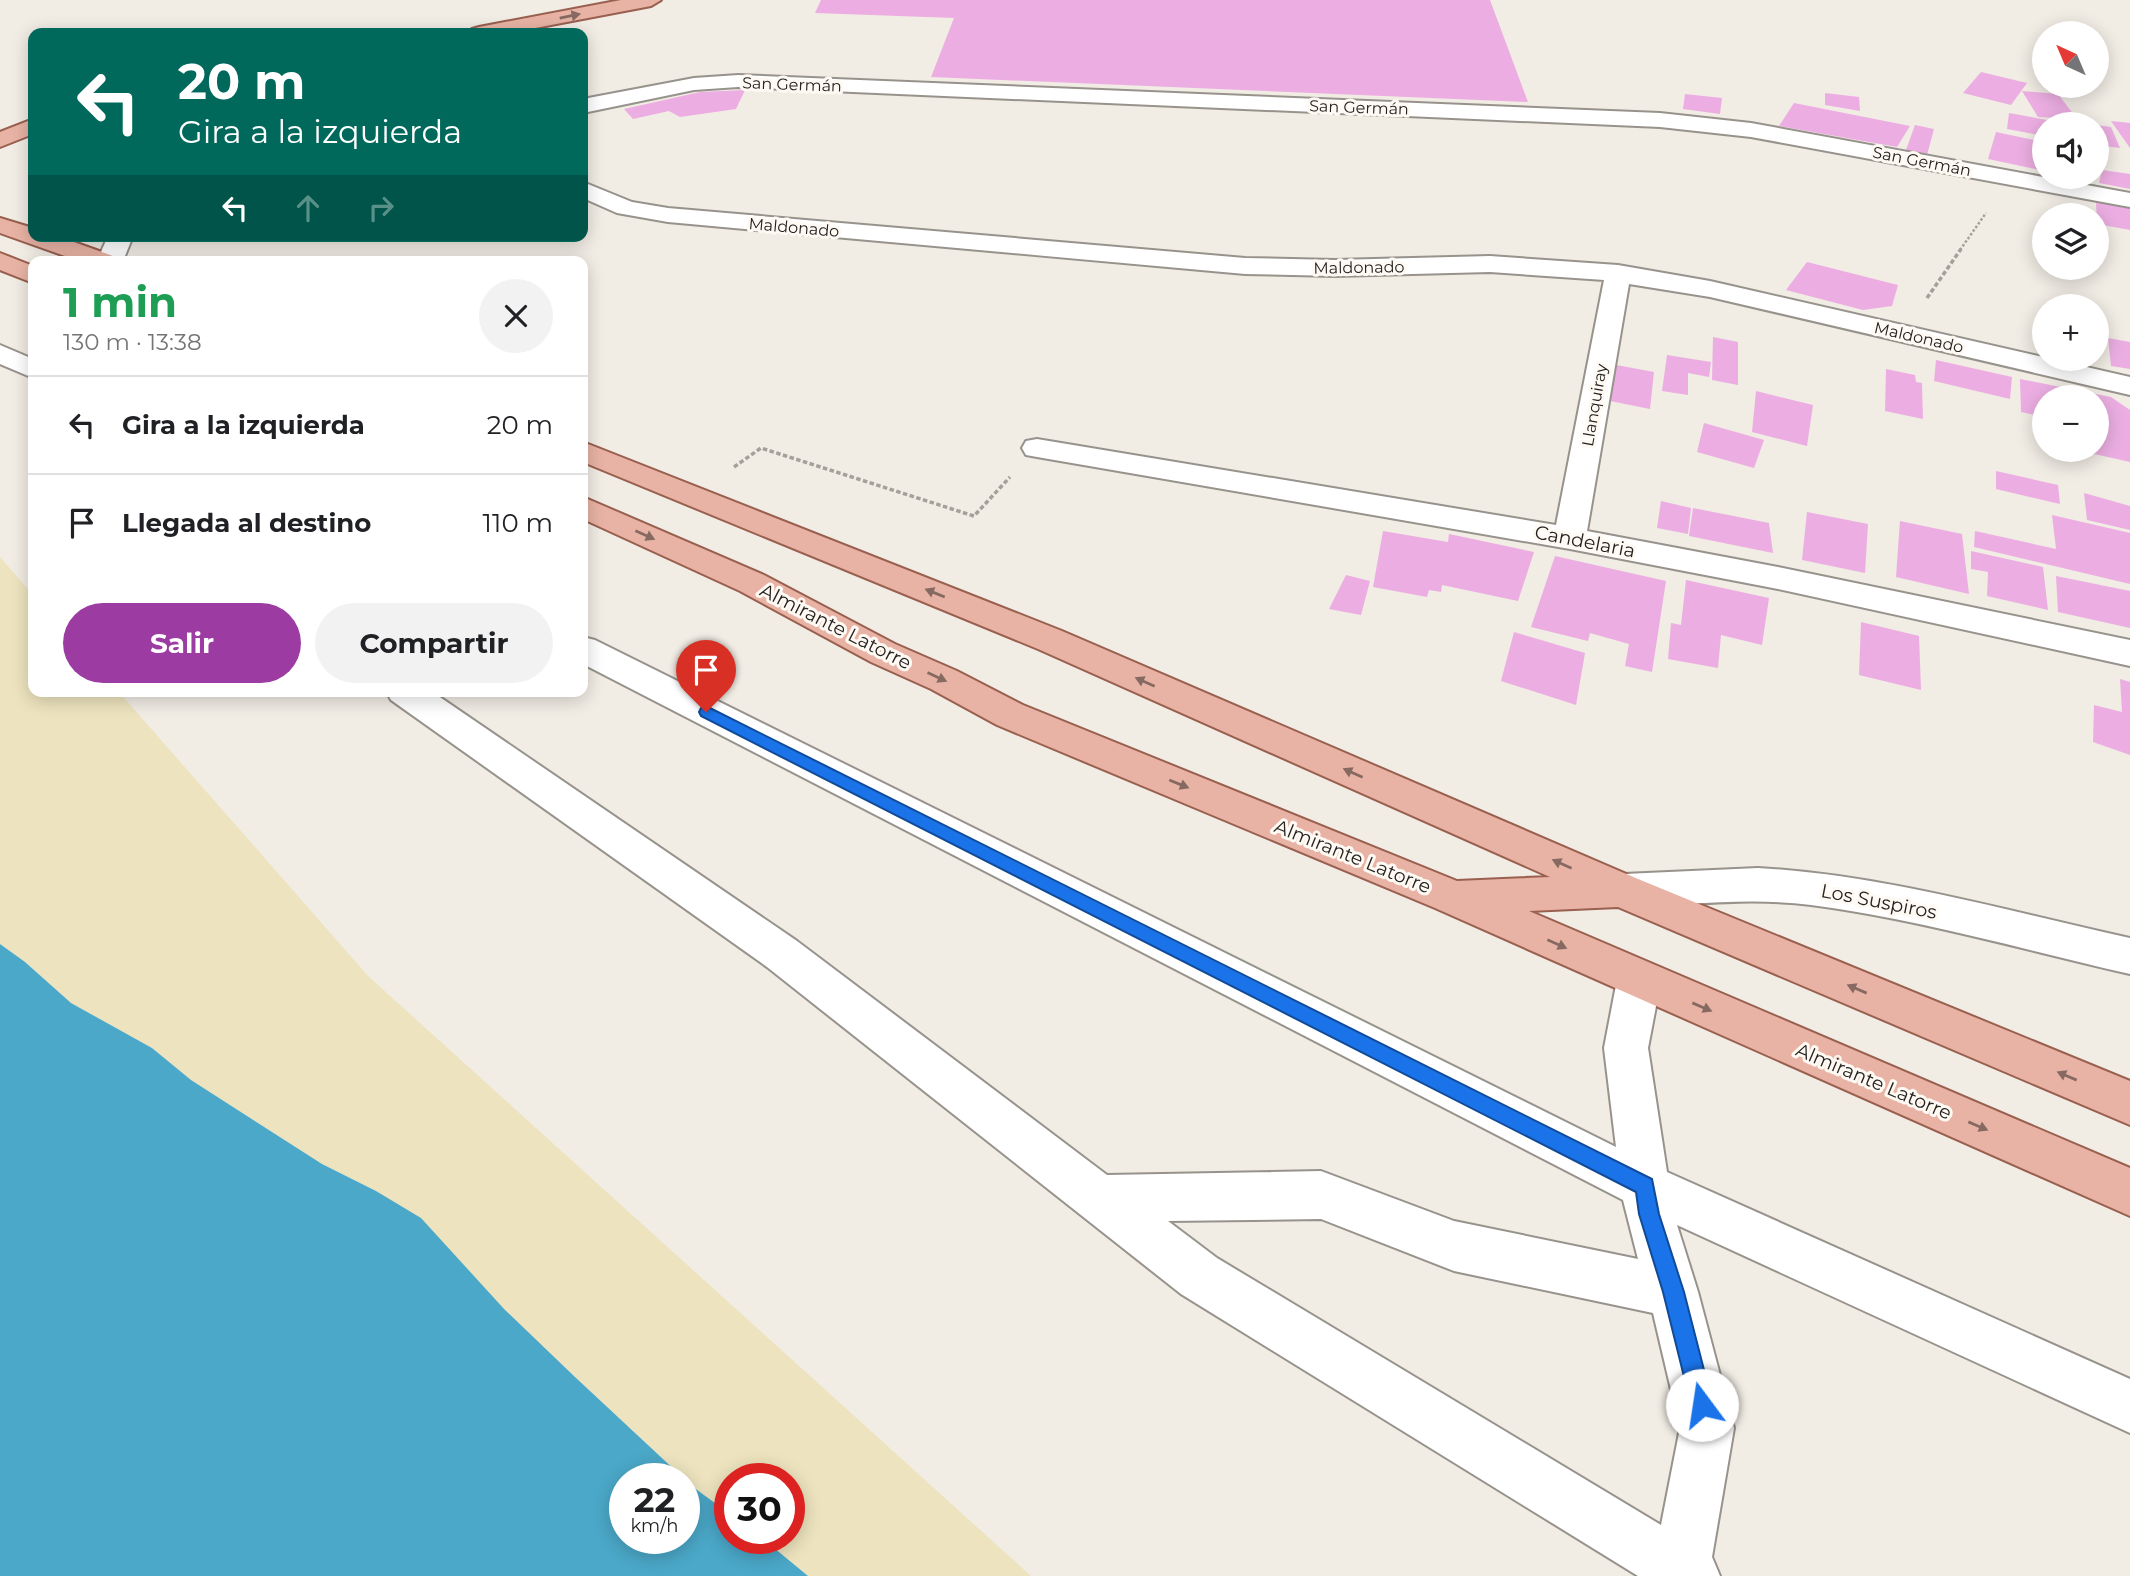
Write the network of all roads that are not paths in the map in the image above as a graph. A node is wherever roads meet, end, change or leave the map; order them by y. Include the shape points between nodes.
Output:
1 (651, 0) edge
2 (505, 28) edge
3 (588, 106) edge
4 (28, 119) edge
5 (0, 123) edge
6 (28, 128) edge
7 (0, 140) edge
8 (588, 191) edge
9 (2130, 200) edge
10 (0, 206) edge
11 (28, 221) edge
12 (0, 225) edge
13 (28, 235) edge
14 (50, 242) edge
15 (69, 242) edge
16 (91, 256) edge
17 (96, 256) edge
18 (0, 261) edge
19 (28, 273) edge
20 (1618, 273) junction
21 (0, 353) edge
22 (28, 367) edge
23 (2130, 386) edge
24 (1037, 448) dead end
25 (588, 453) edge
26 (588, 509) edge
27 (1570, 538) junction
28 (588, 652) edge
29 (2130, 653) edge
30 (413, 697) edge
31 (1624, 891) junction
32 (1450, 896) junction
33 (2130, 956) edge
34 (1639, 980) junction
35 (2130, 1103) edge
36 (1645, 1186) junction
37 (2130, 1192) edge
38 (1098, 1199) junction
39 (1674, 1292) junction
40 (2130, 1406) edge
41 (1686, 1573) edge

2 -> 1 main road
3 - 9 street, San Germán via 694,84 738,81 1660,120 1751,130
4 - 5 main road
6 - 7 main road
8 - 20 street, Maldonado via 626,208 668,215 1201,263 1324,268 1518,265
10 - 11 main road
12 - 13 main road
14 - 16 main road
15 - 17 main road
18 - 19 main road
20 - 23 street, Maldonado via 1710,289
20 - 27 street, Llanquiray
21 - 22 street
24 - 27 street, Candelaria
31 -> 25 main road via 1050,640
26 -> 32 main road, Almirante Latorre via 752,583 1010,715
27 - 29 street, Candelaria
28 - 36 street
30 - 38 street via 782,954
31 - 32 main road
31 - 33 street, Los Suspiros via 1758,885 1810,888
35 -> 31 main road
32 -> 34 main road, Almirante Latorre
34 - 36 street via 1626,1048
34 -> 37 main road, Almirante Latorre
36 - 39 street via 1649,1214
36 - 40 street
38 - 39 street via 1321,1195 1454,1246
38 - 41 street via 1199,1276
39 - 41 street via 1707,1428

